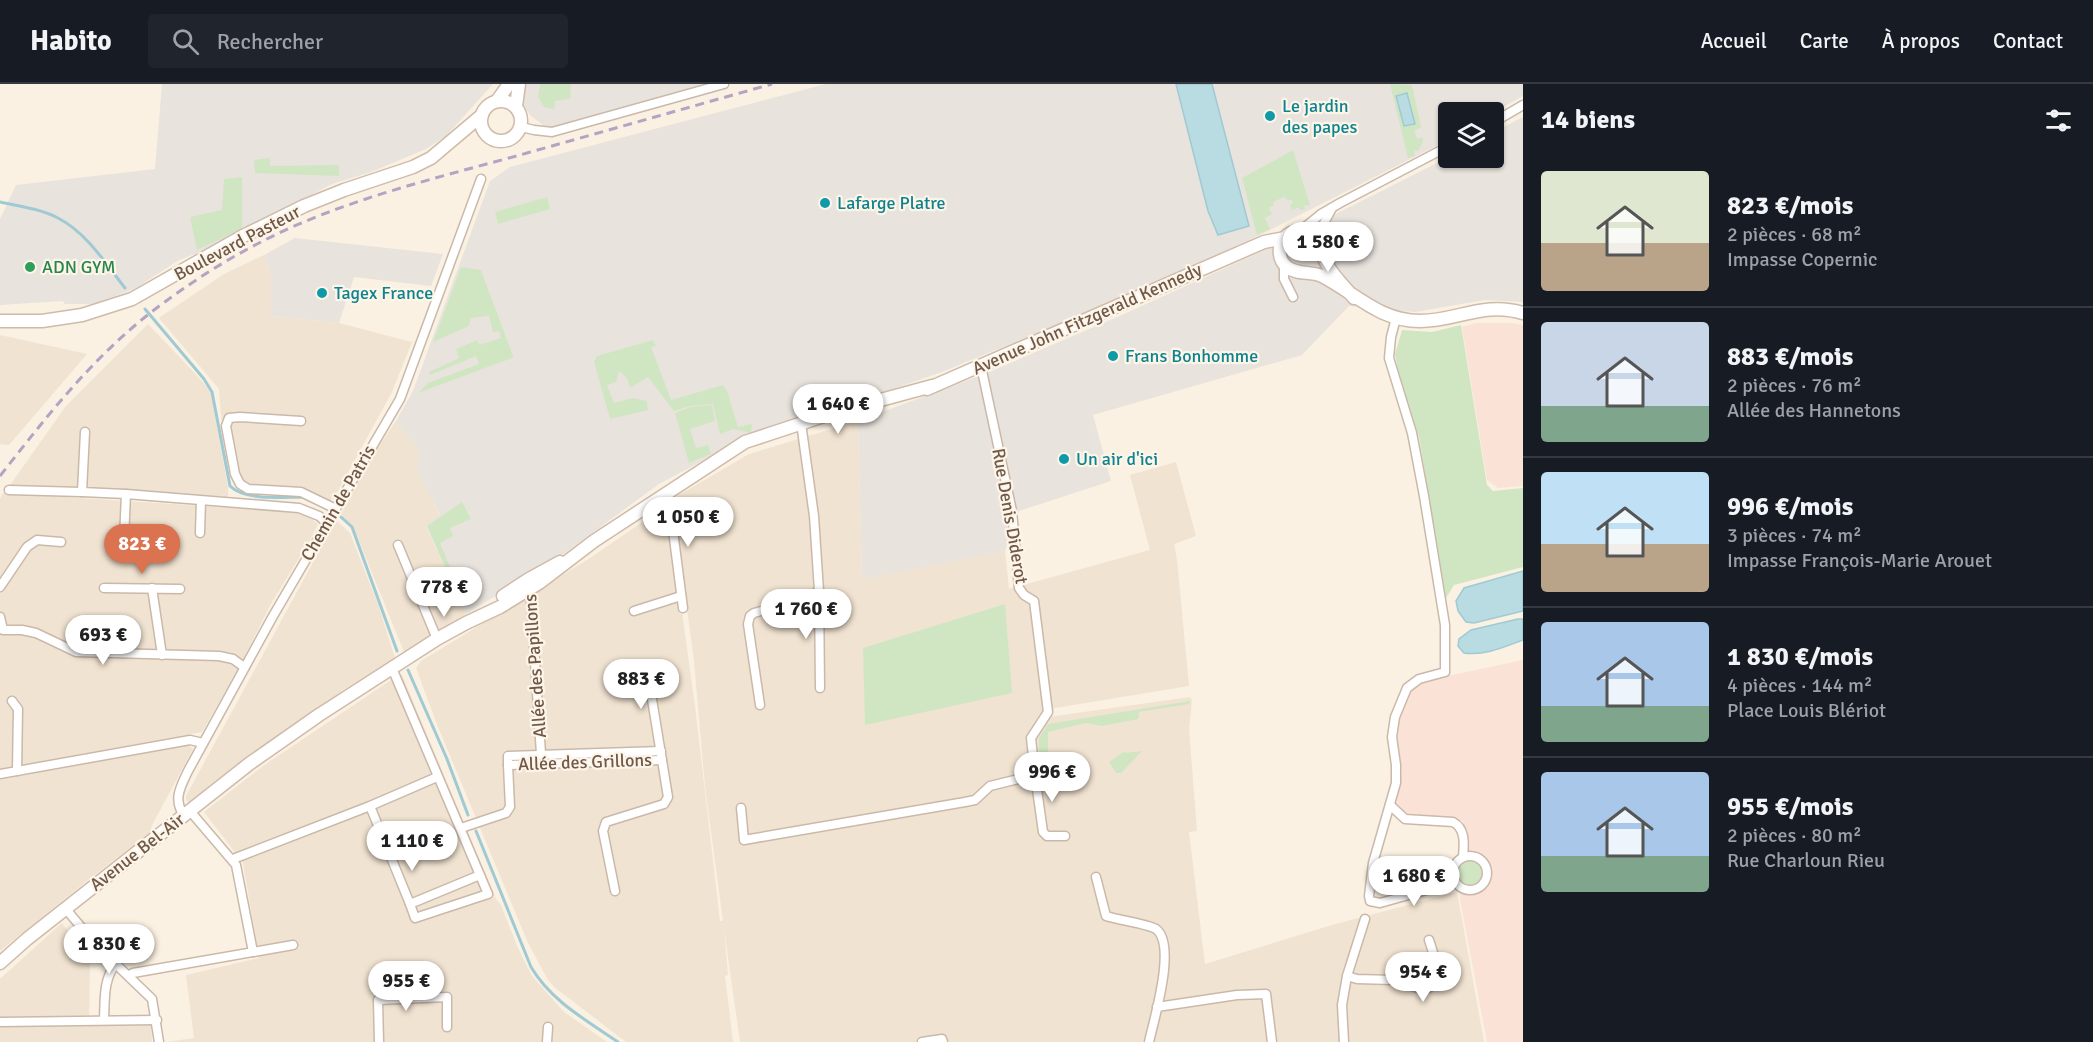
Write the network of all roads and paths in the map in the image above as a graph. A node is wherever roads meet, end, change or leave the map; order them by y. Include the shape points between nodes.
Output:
1 (509, 84) edge
2 (519, 84) edge
3 (724, 84) edge
4 (497, 101) junction
5 (1523, 105) edge
6 (516, 106) junction
7 (482, 115) junction
8 (1504, 116) edge
9 (521, 127) junction
10 (463, 132) junction
11 (484, 132) junction
12 (1438, 152) edge
13 (481, 179) dead end
14 (1332, 208) junction
15 (1300, 231) junction
16 (1285, 238) junction
17 (1321, 248) junction
18 (1241, 252) junction
19 (1282, 261) junction
20 (1302, 272) junction
21 (1287, 288) junction
22 (1293, 297) dead end
23 (1354, 298) junction
24 (1523, 313) edge
25 (1396, 318) junction
26 (0, 321) edge
27 (981, 366) junction
28 (301, 421) dead end
29 (802, 426) junction
30 (85, 432) dead end
31 (9, 490) dead end
32 (82, 492) junction
33 (668, 492) junction
34 (126, 494) junction
35 (201, 501) junction
36 (334, 508) junction
37 (326, 522) junction
38 (200, 533) dead end
39 (124, 539) dead end
40 (61, 542) dead end
41 (398, 545) dead end
42 (530, 584) junction
43 (0, 587) edge
44 (104, 588) dead end
45 (152, 588) junction
46 (180, 589) dead end
47 (819, 591) junction
48 (681, 596) junction
49 (683, 608) dead end
50 (634, 611) dead end
51 (0, 617) edge
52 (2, 631) edge
53 (437, 639) junction
54 (162, 655) junction
55 (243, 667) junction
56 (392, 668) junction
57 (612, 677) dead end
58 (820, 688) dead end
59 (12, 701) dead end
60 (760, 705) dead end
61 (203, 743) junction
62 (541, 754) junction
63 (661, 755) junction
64 (508, 765) junction
65 (16, 771) junction
66 (0, 774) edge
67 (1035, 775) junction
68 (437, 777) junction
69 (1390, 805) junction
70 (370, 806) junction
71 (741, 808) dead end
72 (187, 814) junction
73 (461, 828) junction
74 (1065, 836) dead end
75 (1463, 857) junction
76 (233, 860) junction
77 (480, 875) junction
78 (1096, 877) dead end
79 (1455, 882) junction
80 (615, 891) dead end
81 (410, 904) junction
82 (65, 908) junction
83 (1365, 919) dead end
84 (1429, 940) dead end
85 (293, 945) dead end
86 (253, 952) junction
87 (0, 963) edge
88 (116, 963) junction
89 (129, 975) junction
90 (1347, 976) junction
91 (1157, 1006) junction
92 (104, 1020) junction
93 (157, 1020) junction
94 (0, 1022) edge
95 (447, 1027) dead end
96 (548, 1027) dead end
97 (942, 1040) edge
98 (159, 1042) edge
99 (379, 1042) edge
100 (547, 1042) edge
101 (922, 1042) edge
102 (1149, 1042) edge
103 (1272, 1042) edge
104 (1344, 1042) edge

1 - 4 street
2 - 6 street
3 - 9 street via 552,132
4 - 6 street
4 - 7 street
5 - 8 street
6 - 9 street
7 - 10 street, Boulevard Pasteur
7 - 11 street
9 - 11 street via 515,136 504,141
10 - 11 street
10 - 26 street, Boulevard Pasteur via 422,163 304,206 132,299 82,315 42,321
12 - 14 street
13 - 36 street, Chemin de Patris via 400,399
14 - 15 street
14 - 17 street via 1323,225
15 - 16 street
15 - 17 street via 1310,233
16 - 18 street, Avenue John Fitzgerald Kennedy
16 - 19 street via 1280,247
17 - 20 street via 1315,266
17 - 23 street via 1329,268
18 - 19 street, Avenue John Fitzgerald Kennedy via 1262,250 1274,253
18 - 27 street, Avenue John Fitzgerald Kennedy
19 - 20 street via 1293,271
19 - 21 street
20 - 21 street
20 - 23 street via 1322,276
21 - 22 street
23 - 25 street
24 - 25 street via 1484,309 1421,321
25 - 69 street via 1389,358 1412,433 1425,496 1445,625 1445,672 1419,679 1407,688 1401,700 1392,737 1396,783
27 - 29 street, Avenue John Fitzgerald Kennedy via 893,403
27 - 67 street, Rue Denis Diderot via 1012,511 1019,588 1034,601 1036,612 1048,712 1031,738
28 - 36 street via 229,418 226,426 235,474 248,489 301,492
29 - 33 street, Avenue John Fitzgerald Kennedy via 730,453
29 - 47 street
30 - 32 street
31 - 32 street
32 - 34 street
33 - 42 street, Avenue John Fitzgerald Kennedy
33 - 48 street
34 - 35 street
34 - 39 street
35 - 37 street via 299,508
35 - 38 street
36 - 37 street, Chemin de Patris
37 - 55 street, Chemin de Patris
40 - 43 street via 37,540 27,547
41 - 53 street
42 - 53 street, Avenue John Fitzgerald Kennedy
42 - 62 street, Allée des Papillons
44 - 45 street
45 - 46 street
45 - 54 street
47 - 58 street
47 - 60 street via 750,616
48 - 49 street
48 - 50 street
51 - 52 street
52 - 54 street via 36,633 76,652
53 - 56 street, Avenue John Fitzgerald Kennedy
54 - 55 street via 219,656 233,659
55 - 61 street, Chemin de Patris
56 - 68 street
56 - 72 street, Avenue John Fitzgerald Kennedy via 249,764
57 - 63 street via 644,675 650,687
59 - 65 street via 18,709
61 - 65 street via 190,740
61 - 72 street, Chemin de Patris via 179,789 178,806
62 - 63 street, Allée des Grillons
62 - 64 street, Allée des Grillons via 508,756
63 - 64 street, Allée des Grillons
63 - 80 street via 668,797 664,804 606,822 603,831
64 - 73 street, Allée des Grillons via 510,807 506,813
65 - 66 street
67 - 71 street via 990,786 975,800 744,840
67 - 74 street, Rue Denis Diderot via 1043,832 1047,836
68 - 70 street
68 - 73 street
69 - 75 street via 1405,819 1458,825 1463,833
69 - 79 street via 1373,863 1370,901 1380,903
70 - 76 street
70 - 81 street
72 - 76 street
72 - 82 street, Avenue Bel-Air
73 - 77 street
75 - 79 street via 1454,867
75 - 79 street via 1474,856 1484,862 1487,879 1473,890 1461,888
76 - 86 street
77 - 81 street
77 - 81 street via 488,894 415,918
78 - 91 street via 1106,916 1155,928 1162,936 1164,968
82 - 87 street, Avenue Bel-Air
82 - 88 street
83 - 90 street
84 - 90 street via 1437,965 1430,987 1424,990 1393,980
85 - 86 street
86 - 89 street
88 - 89 street
88 - 92 street via 106,983
89 - 93 street via 152,999
90 - 104 street via 1342,1005
91 - 102 street
91 - 103 street via 1266,994
92 - 93 street
92 - 94 street
93 - 98 street
95 - 99 street via 447,997 378,1000
96 - 100 street
97 - 101 street

